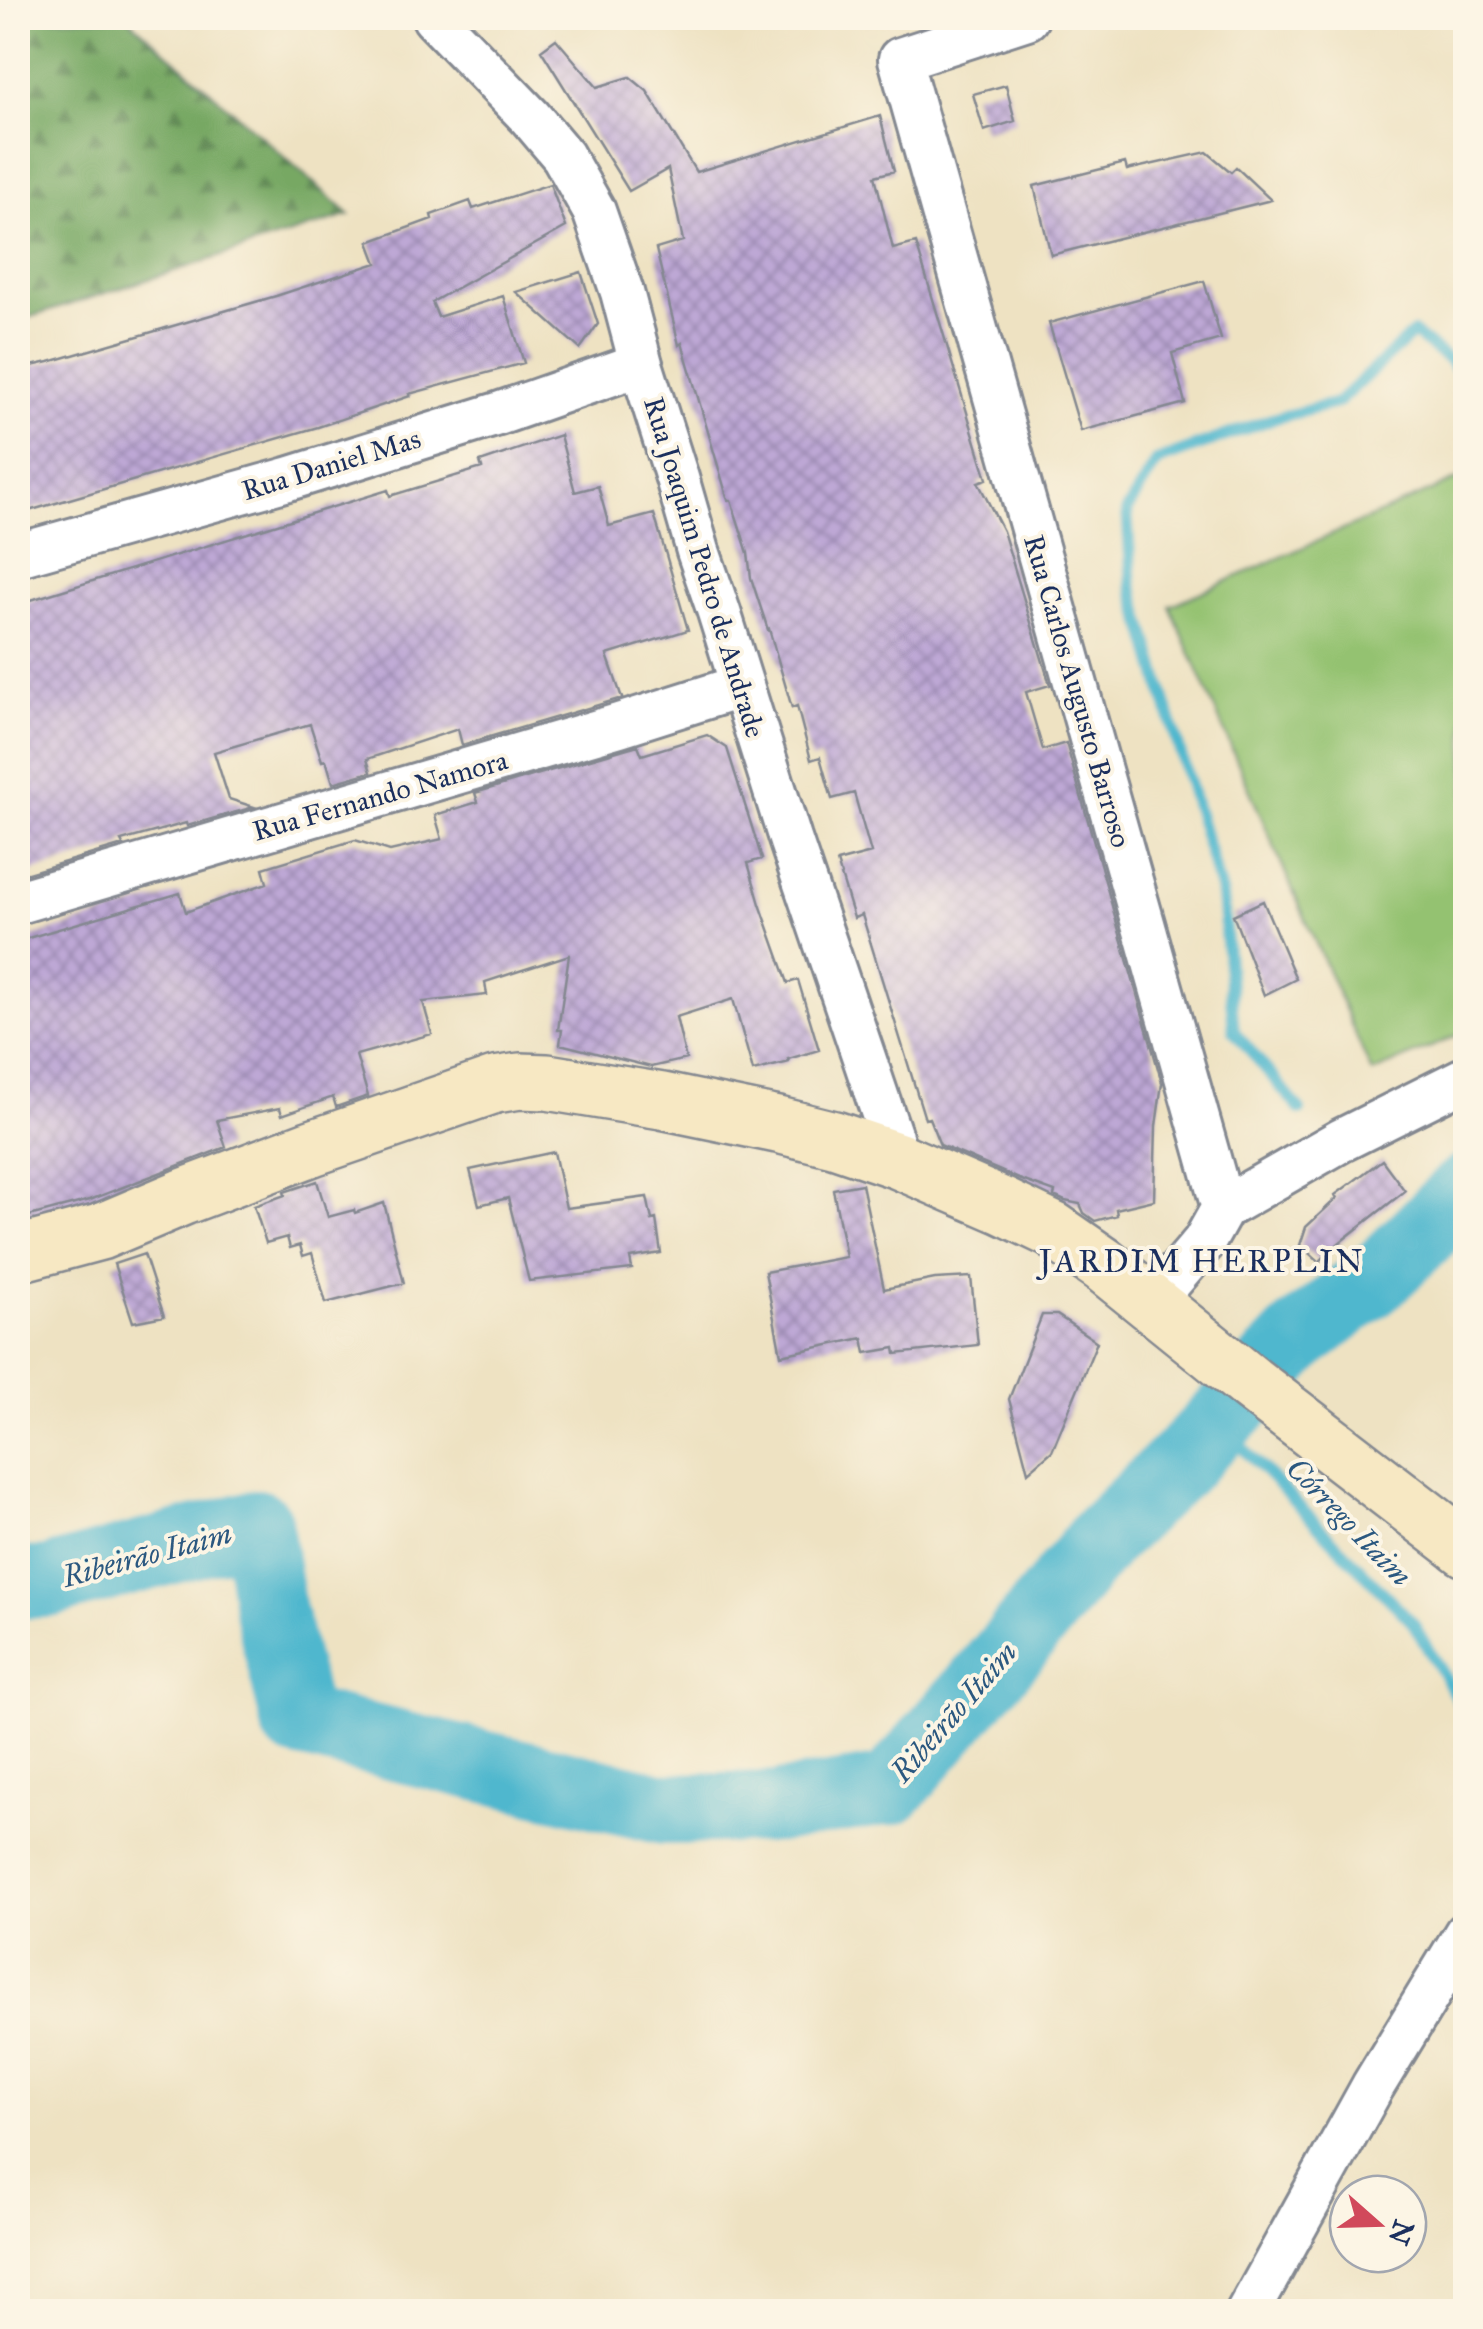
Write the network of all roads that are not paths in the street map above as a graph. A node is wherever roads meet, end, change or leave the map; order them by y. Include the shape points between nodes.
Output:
1 (434, 18) edge
2 (1004, 21) edge
3 (641, 364) junction
4 (18, 554) edge
5 (742, 686) junction
6 (18, 902) edge
7 (1466, 1078) edge
8 (899, 1162) junction
9 (1223, 1208) junction
10 (18, 1254) edge
11 (1152, 1304) junction
12 (1466, 1550) edge
13 (1466, 1934) edge
14 (1248, 2312) edge

1 - 3 street, Rua Joaquim Pedro de Andrade via 563,156 594,211
2 - 9 street, Rua Carlos Augusto Barroso via 900,59
3 - 4 street, Rua Daniel Mas via 498,414
3 - 5 street, Rua Joaquim Pedro de Andrade
5 - 6 street, Rua Fernando Namora
5 - 8 street, Rua Joaquim Pedro de Andrade
7 - 9 street
8 - 10 main road via 834,1139 662,1101 520,1081 312,1148 100,1232
8 - 11 main road via 1052,1230
9 - 11 street
11 - 12 main road
13 - 14 street

